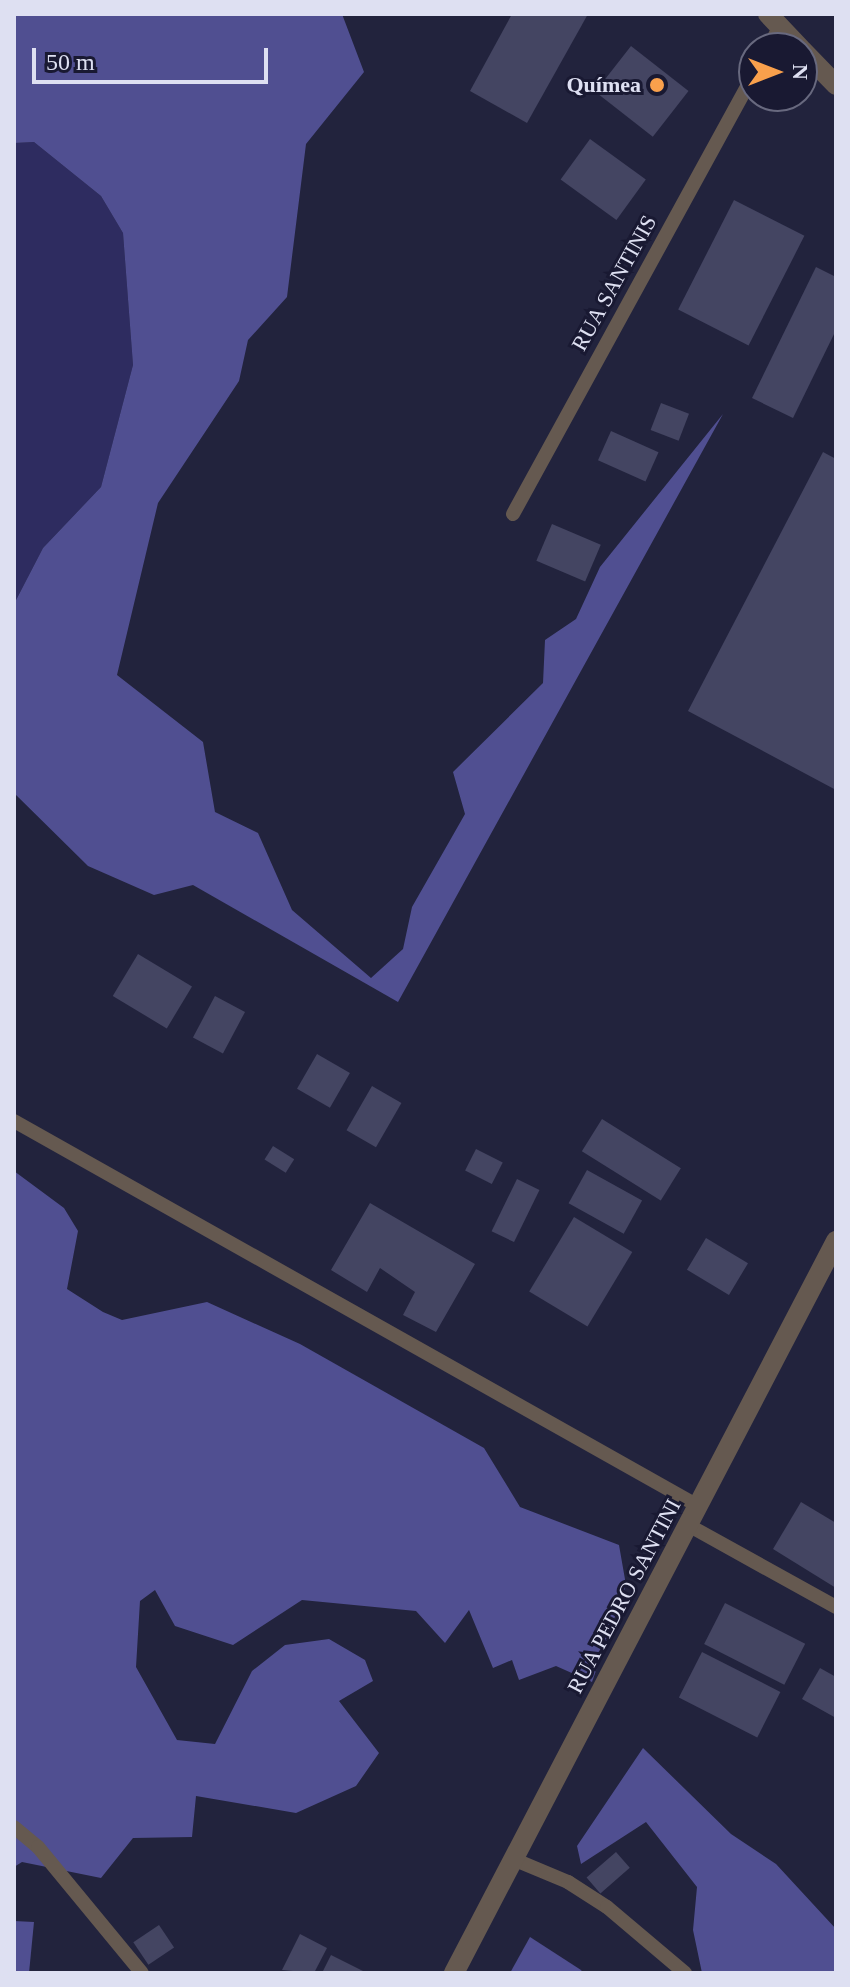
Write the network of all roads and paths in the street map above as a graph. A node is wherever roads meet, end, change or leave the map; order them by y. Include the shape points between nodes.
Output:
1 (818, 66) edge
2 (836, 85) edge
3 (738, 103) edge
4 (513, 514) dead end
5 (14, 1121) edge
6 (834, 1250) edge
7 (698, 1506) junction
8 (688, 1525) junction
9 (836, 1607) edge
10 (14, 1827) edge
11 (513, 1859) junction
12 (142, 1973) edge
13 (454, 1973) edge
14 (685, 1973) edge

1 - 2 street
3 - 4 lane, RUA SANTINIS
5 - 7 lane
6 - 7 street, RUA PEDRO SANTINI
7 - 8 street, RUA PEDRO SANTINI
8 - 9 lane
8 - 11 street, RUA PEDRO SANTINI
10 - 12 lane via 38,1847
11 - 13 street, RUA PEDRO SANTINI
11 - 14 lane via 568,1882 607,1907

